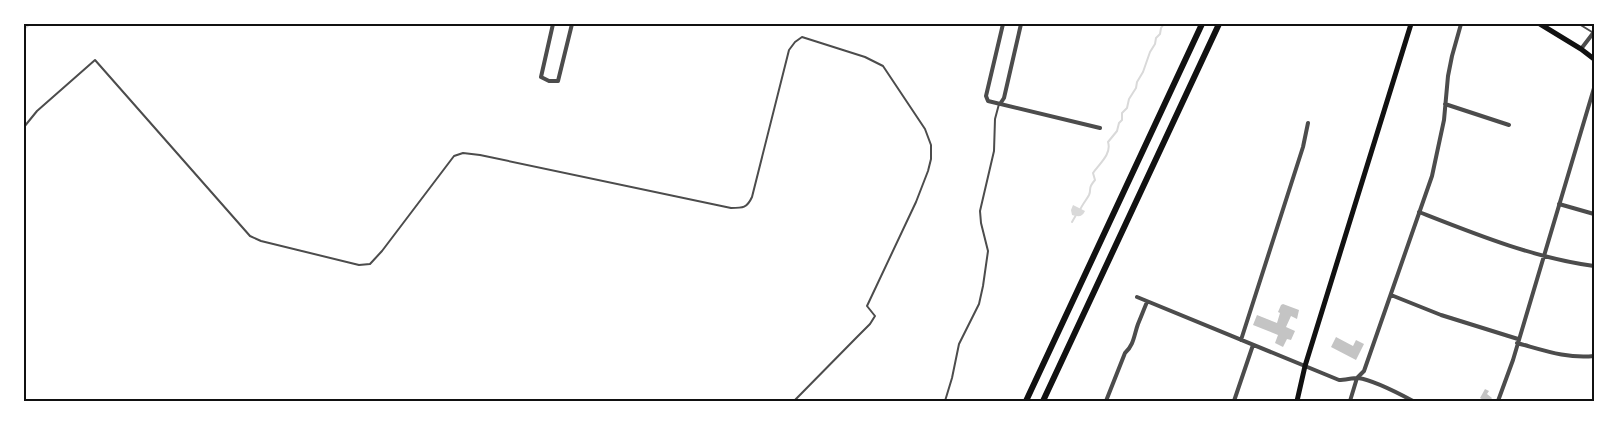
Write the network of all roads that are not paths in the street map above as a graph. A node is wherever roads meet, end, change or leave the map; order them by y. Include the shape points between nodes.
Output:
1 (553, 24) edge
2 (572, 24) edge
3 (1003, 24) edge
4 (1021, 24) edge
5 (1202, 24) edge
6 (1219, 24) edge
7 (1412, 24) edge
8 (1461, 24) edge
9 (1540, 24) edge
10 (1579, 24) edge
11 (1593, 34) edge
12 (1581, 48) junction
13 (1594, 59) edge
14 (1594, 88) edge
15 (1000, 104) junction
16 (1446, 104) junction
17 (1308, 123) dead end
18 (1509, 125) dead end
19 (24, 127) edge
20 (1100, 128) dead end
21 (1559, 204) junction
22 (1419, 212) junction
23 (1594, 214) edge
24 (1543, 255) junction
25 (1594, 266) edge
26 (1391, 294) junction
27 (1138, 297) dead end
28 (1147, 302) junction
29 (1242, 340) junction
30 (1518, 341) junction
31 (1253, 345) junction
32 (1594, 356) edge
33 (1305, 366) junction
34 (1357, 378) junction
35 (794, 401) edge
36 (945, 401) edge
37 (1026, 401) edge
38 (1043, 401) edge
39 (1106, 401) edge
40 (1234, 401) edge
41 (1296, 401) edge
42 (1350, 401) edge
43 (1413, 401) edge
44 (1498, 401) edge

1 - 2 street via 541,77 549,81 558,81
3 - 15 street via 986,96 988,101
4 - 15 street
5 - 37 highway
6 - 38 highway
7 - 33 main road
8 - 16 street via 1452,56
9 - 12 main road
10 - 11 lane
11 - 12 street
12 - 13 main road
14 - 21 street
15 - 20 street
15 - 36 lane via 995,119 994,151 980,211 988,251 983,286 979,304 959,344
16 - 18 street
16 - 22 street via 1434,169
17 - 29 street
19 - 35 lane via 37,111 95,60 250,236 370,264 454,156 462,153 744,208 752,197 789,50 794,42 802,37 865,57 883,66 925,129 931,145 931,159 916,202 867,306 875,316
21 - 23 street
21 - 24 street
22 - 24 street
22 - 26 street
24 - 25 street
24 - 30 street
26 - 30 street via 1441,316
26 - 34 street via 1364,371
27 - 28 street
28 - 29 street
28 - 39 street
29 - 31 street
30 - 32 street via 1566,356
30 - 44 street
31 - 33 street
31 - 40 street
33 - 34 street via 1339,380
33 - 41 main road
34 - 42 street
34 - 43 street

